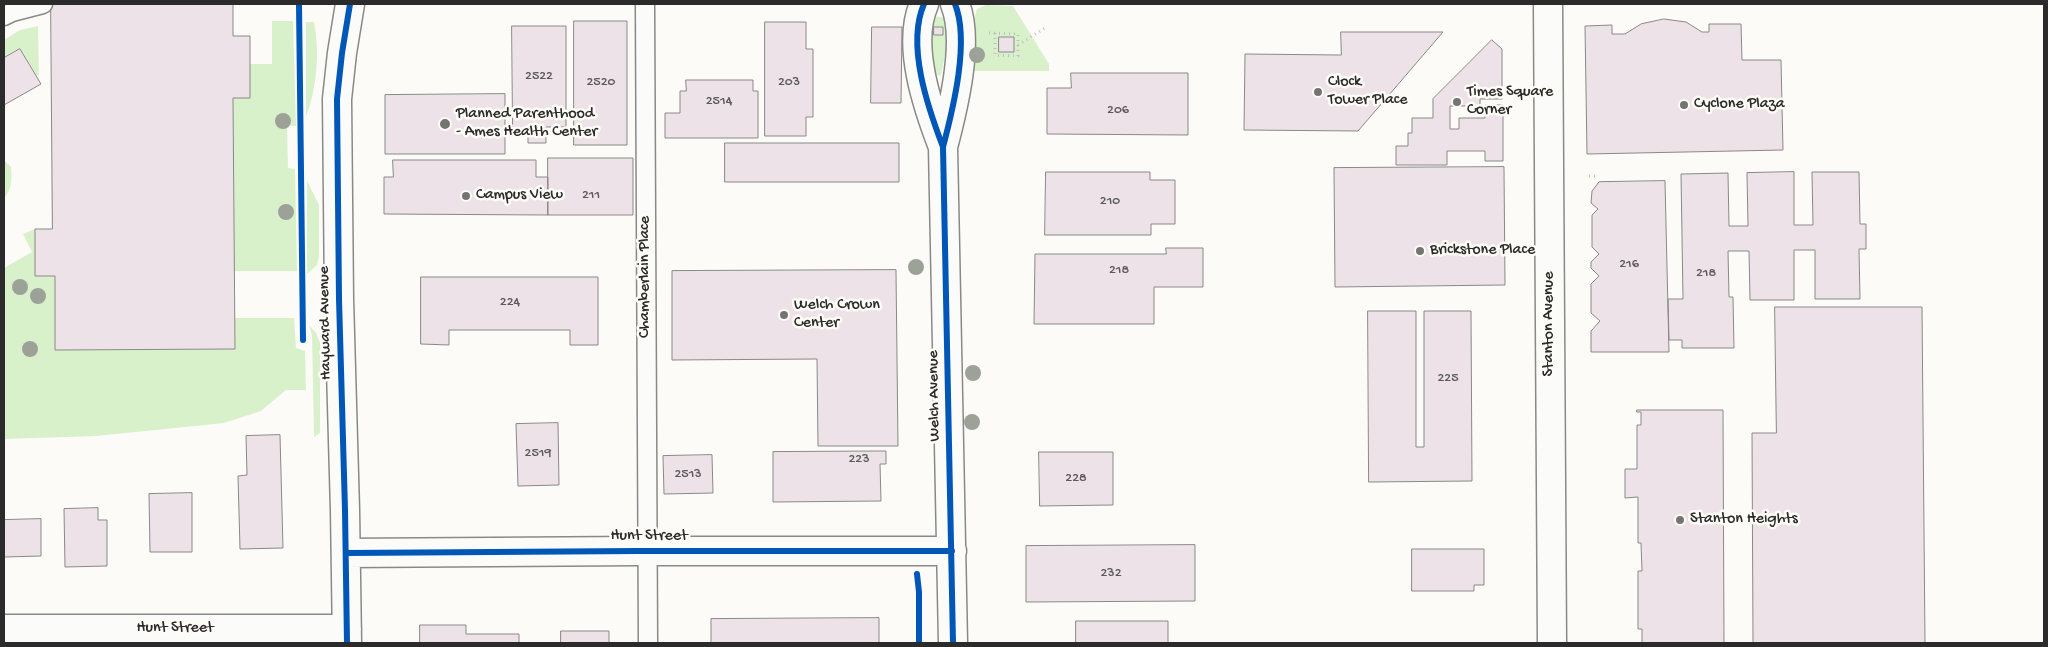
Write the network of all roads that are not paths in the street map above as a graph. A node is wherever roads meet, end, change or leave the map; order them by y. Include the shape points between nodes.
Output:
1 (42, 4) edge
2 (350, 4) edge
3 (645, 4) edge
4 (924, 4) edge
5 (955, 4) edge
6 (1548, 4) edge
7 (4, 16) edge
8 (943, 147) junction
9 (648, 551) junction
10 (952, 551) junction
11 (346, 553) junction
12 (4, 629) edge
13 (347, 636) edge
14 (648, 643) edge
15 (953, 643) edge
16 (1552, 643) edge

1 - 7 lane
2 - 11 street, Hayward Avenue via 337,100
3 - 9 lane, Chamberlain Place
4 - 8 street, Welch Avenue via 918,26 919,56 932,119
5 - 8 street, Welch Avenue via 960,47
6 - 16 street, Stanton Avenue
8 - 10 street, Welch Avenue
9 - 10 street, Hunt Street
9 - 11 street, Hunt Street
9 - 14 lane, Chamberlain Place
10 - 15 street, Welch Avenue
11 - 13 street, Hayward Avenue
12 - 13 street, Hunt Street

